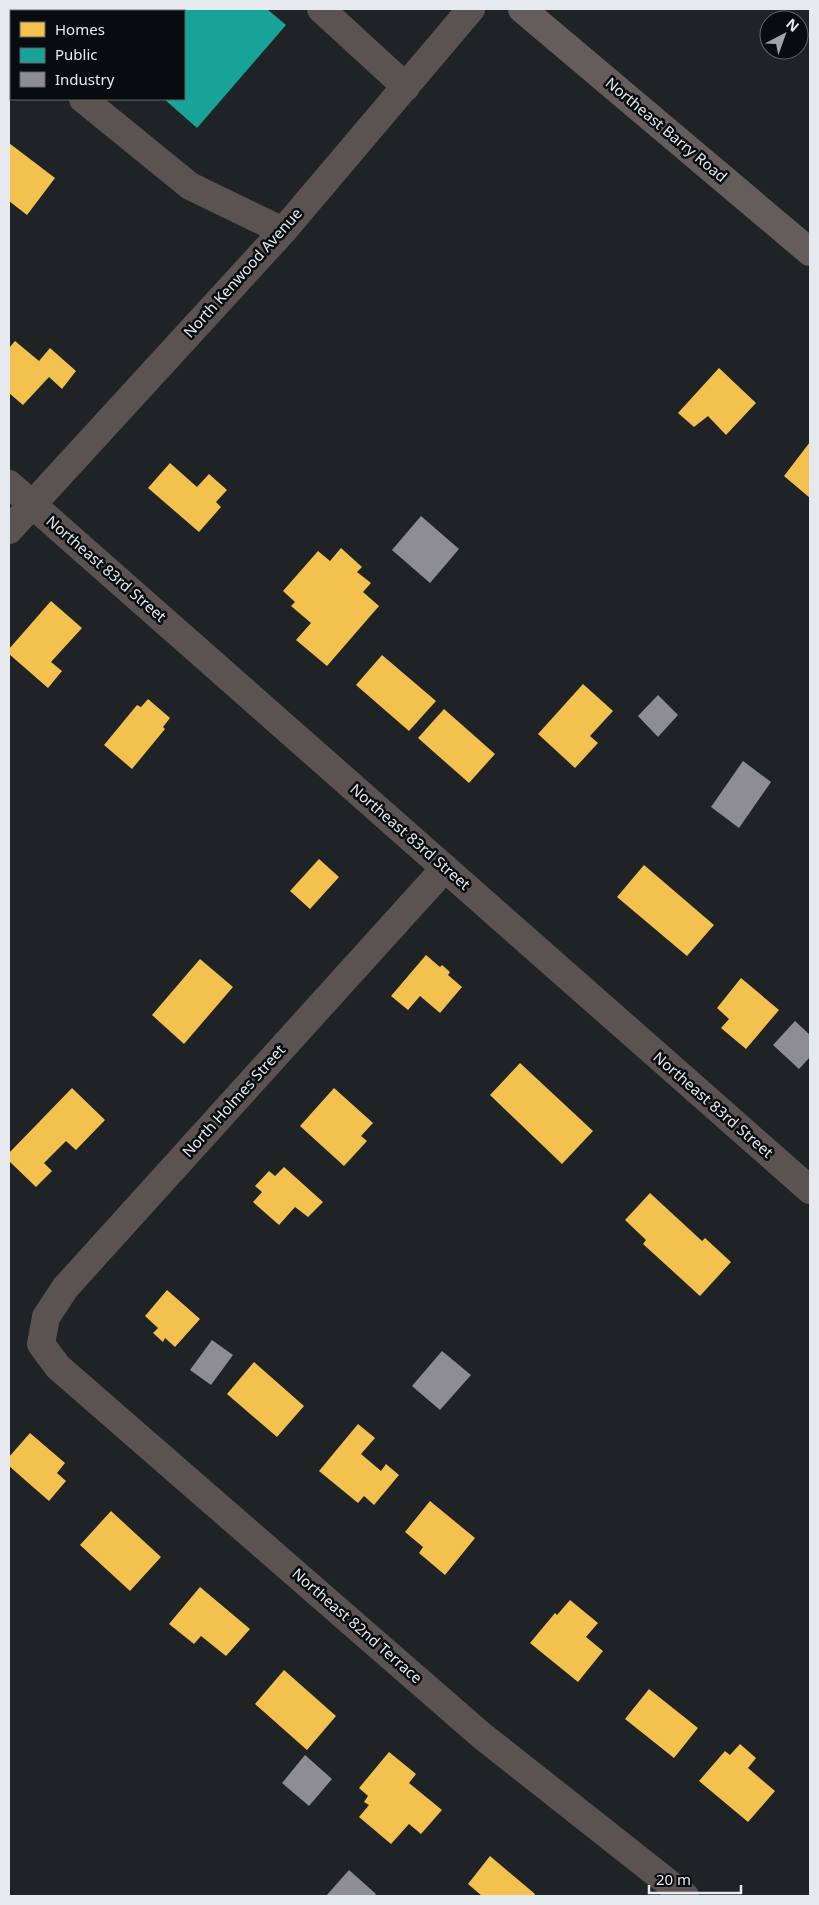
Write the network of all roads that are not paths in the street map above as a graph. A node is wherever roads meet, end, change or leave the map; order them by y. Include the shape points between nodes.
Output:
1 (321, 9) edge
2 (471, 9) edge
3 (522, 9) edge
4 (406, 87) junction
5 (84, 100) edge
6 (283, 230) junction
7 (810, 252) edge
8 (9, 484) edge
9 (32, 504) junction
10 (9, 530) edge
11 (445, 868) junction
12 (810, 1190) edge
13 (41, 1344) joint
14 (685, 1896) edge

1 - 4 street
2 - 4 street, North Kenwood Avenue
3 - 7 main road, Northeast Barry Road
4 - 6 street, North Kenwood Avenue
5 - 6 street via 190,186
6 - 9 street, North Kenwood Avenue
8 - 9 street, Northeast 83rd Street
9 - 10 street, North Kenwood Avenue
9 - 11 street, Northeast 83rd Street
11 - 12 street, Northeast 83rd Street
11 - 13 street, North Holmes Street via 65,1288 46,1317
13 - 14 street, Northeast 82nd Terrace via 58,1367 481,1734

